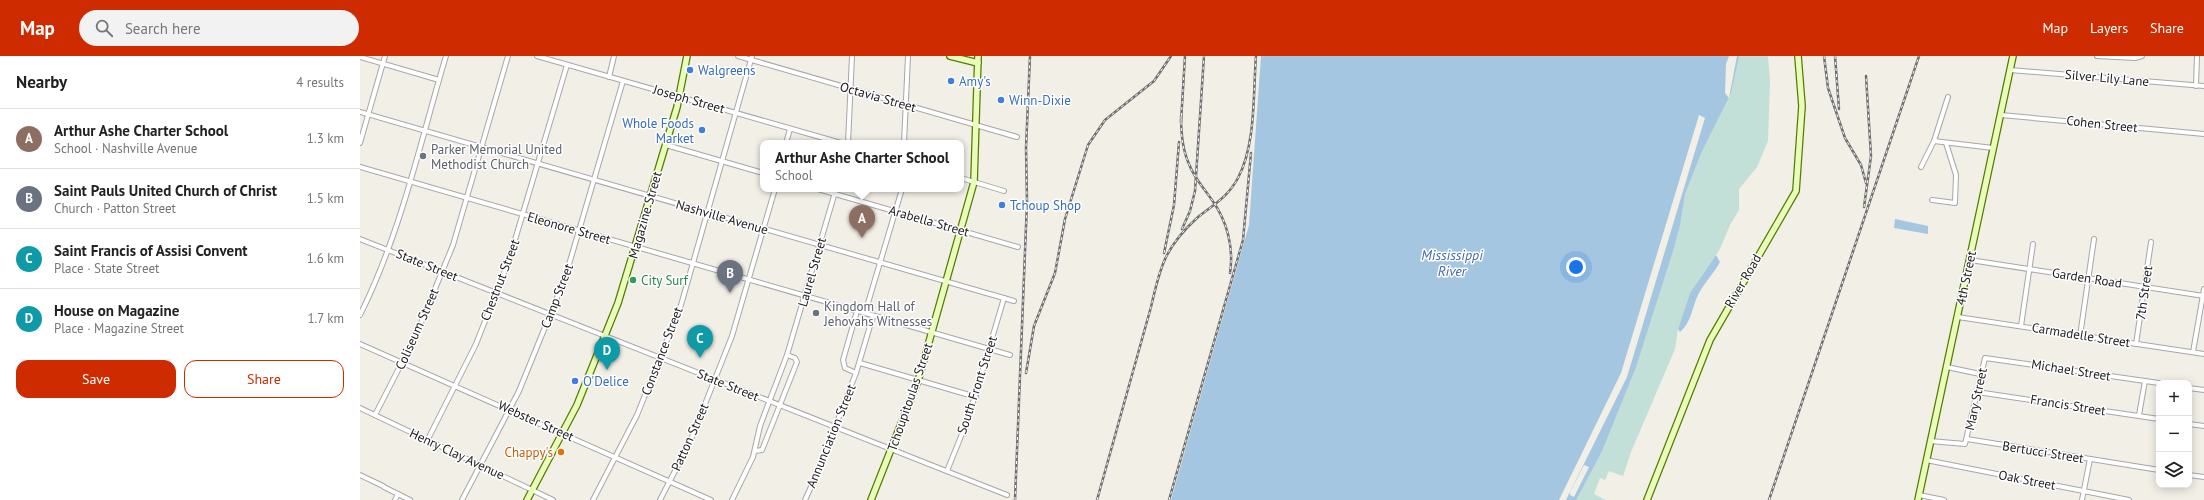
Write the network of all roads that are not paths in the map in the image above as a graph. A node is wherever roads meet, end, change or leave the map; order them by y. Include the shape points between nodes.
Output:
1 (385, 56) edge
2 (446, 56) edge
3 (508, 56) edge
4 (536, 56) edge
5 (614, 56) edge
6 (688, 56) edge
7 (738, 56) edge
8 (852, 56) edge
9 (908, 56) edge
10 (950, 56) edge
11 (978, 56) edge
12 (1798, 56) edge
13 (2013, 56) edge
14 (2097, 56) edge
15 (2142, 56) edge
16 (2197, 56) edge
17 (360, 57) edge
18 (545, 57) edge
19 (751, 58) edge
20 (978, 63) junction
21 (383, 64) junction
22 (567, 64) junction
23 (2010, 70) junction
24 (609, 77) junction
25 (439, 80) junction
26 (623, 81) junction
27 (2196, 86) junction
28 (2204, 86) edge
29 (851, 89) junction
30 (679, 96) junction
31 (1948, 97) dead end
32 (906, 105) junction
33 (360, 112) edge
34 (736, 113) junction
35 (368, 115) junction
36 (2000, 115) junction
37 (976, 124) junction
38 (790, 129) junction
39 (425, 131) junction
40 (2204, 134) edge
41 (1017, 137) dead end
42 (787, 140) edge
43 (829, 140) edge
44 (848, 140) edge
45 (904, 140) edge
46 (1934, 141) junction
47 (360, 143) edge
48 (1946, 143) junction
49 (666, 145) junction
50 (481, 148) junction
51 (1994, 148) junction
52 (721, 162) junction
53 (538, 164) junction
54 (1920, 167) dead end
55 (360, 168) edge
56 (760, 172) edge
57 (964, 179) edge
58 (594, 180) junction
59 (974, 182) junction
60 (410, 183) junction
61 (1004, 191) dead end
62 (774, 192) edge
63 (828, 192) edge
64 (901, 192) edge
65 (834, 194) junction
66 (651, 196) junction
67 (467, 199) junction
68 (1932, 200) dead end
69 (896, 211) junction
70 (707, 213) junction
71 (523, 215) junction
72 (764, 229) junction
73 (961, 230) junction
74 (580, 231) junction
75 (360, 239) edge
76 (2094, 239) dead end
77 (2151, 242) dead end
78 (2033, 244) dead end
79 (820, 245) junction
80 (636, 247) junction
81 (1018, 247) dead end
82 (388, 249) junction
83 (1970, 260) junction
84 (880, 262) junction
85 (692, 264) junction
86 (2030, 270) junction
87 (442, 272) junction
88 (2088, 279) junction
89 (749, 280) junction
90 (946, 282) junction
91 (2145, 287) junction
92 (2204, 290) edge
93 (496, 293) junction
94 (805, 296) junction
95 (2203, 296) edge
96 (1004, 298) junction
97 (1014, 301) dead end
98 (857, 311) junction
99 (866, 313) junction
100 (360, 315) edge
101 (551, 315) junction
102 (874, 316) junction
103 (1958, 317) junction
104 (2021, 326) junction
105 (932, 332) junction
106 (606, 336) junction
107 (2080, 336) junction
108 (360, 344) edge
109 (2136, 344) junction
110 (989, 349) junction
111 (2193, 352) junction
112 (2204, 354) edge
113 (787, 355) junction
114 (1010, 355) dead end
115 (660, 357) junction
116 (1984, 359) joint
117 (402, 362) junction
118 (860, 363) junction
119 (1946, 367) junction
120 (856, 372) junction
121 (1980, 374) junction
122 (714, 379) junction
123 (918, 381) junction
124 (2145, 381) junction
125 (2156, 383) edge
126 (456, 386) junction
127 (2192, 388) edge
128 (2204, 390) edge
129 (1977, 392) junction
130 (976, 397) junction
131 (769, 401) junction
132 (780, 406) junction
133 (360, 408) edge
134 (509, 409) junction
135 (375, 415) junction
136 (2139, 415) junction
137 (2156, 418) edge
138 (2192, 424) edge
139 (2204, 426) edge
140 (835, 427) junction
141 (563, 433) junction
142 (1967, 439) junction
143 (427, 441) junction
144 (1930, 442) junction
145 (892, 449) junction
146 (755, 451) junction
147 (616, 457) junction
148 (1926, 460) junction
149 (2090, 460) junction
150 (480, 465) junction
151 (2156, 470) edge
152 (947, 471) junction
153 (360, 475) edge
154 (2192, 475) edge
155 (2204, 477) edge
156 (670, 482) junction
157 (532, 490) junction
158 (2084, 490) junction
159 (398, 494) junction
160 (1007, 495) dead end
161 (1918, 498) edge
162 (395, 500) edge
163 (410, 500) edge
164 (462, 500) edge
165 (527, 500) edge
166 (553, 500) edge
167 (593, 500) edge
168 (660, 500) edge
169 (711, 500) edge
170 (732, 500) edge
171 (805, 500) edge
172 (871, 500) edge
173 (1647, 500) edge
174 (1944, 500) edge
175 (2082, 500) edge
176 (2129, 500) edge

1 - 21 street
2 - 25 street
3 - 50 street, Coliseum Street
4 - 18 street, Joseph Street
5 - 24 street
6 - 30 street, Magazine Street
7 - 19 street, Octavia Street
8 - 29 street
9 - 32 street
10 - 20 street
11 - 20 street, Tchoupitoulas Street
12 - 173 street, River Road via 1802,106 1796,191 1710,340
13 - 23 street, 4th Street
14 - 15 street
16 - 27 street
17 - 21 street
18 - 22 street, Joseph Street
19 - 29 street, Octavia Street
19 - 34 street, Constance Street
20 - 37 street, Tchoupitoulas Street
21 - 25 street
21 - 35 street
22 - 24 street, Joseph Street
22 - 53 street, Chestnut Street
23 - 27 street, Silver Lily Lane
23 - 36 street, 4th Street
24 - 26 street, Joseph Street
25 - 39 street
26 - 30 street, Joseph Street
26 - 58 street, Camp Street
27 - 28 street, Silver Lily Lane
29 - 32 street, Octavia Street
29 - 44 street
30 - 34 street, Joseph Street
30 - 49 street, Magazine Street
31 - 46 street
32 - 37 street, Octavia Street
32 - 45 street
33 - 35 street, Nashville Avenue
34 - 38 street, Joseph Street
34 - 52 street, Constance Street
35 - 39 street, Nashville Avenue
35 - 47 street
36 - 40 street, Cohen Street
36 - 51 street, 4th Street
37 - 41 street, Octavia Street
37 - 59 street, Tchoupitoulas Street
38 - 42 street
38 - 43 street, Joseph Street
39 - 50 street, Nashville Avenue
39 - 60 street
46 - 48 street
46 - 54 street
48 - 51 street
48 - 68 street via 1956,175 1955,203
49 - 52 street
49 - 66 street, Magazine Street
50 - 53 street, Nashville Avenue
50 - 67 street, Coliseum Street
51 - 83 street, 4th Street
52 - 56 street
52 - 70 street, Constance Street
53 - 58 street, Nashville Avenue
53 - 71 street, Chestnut Street
55 - 60 street, Eleonore Street
57 - 59 street
58 - 66 street, Nashville Avenue
58 - 74 street, Camp Street
59 - 61 street
59 - 73 street, Tchoupitoulas Street
60 - 67 street, Eleonore Street
60 - 82 street
62 - 72 street, Patton Street
63 - 65 street, Arabella Street
64 - 69 street
65 - 69 street, Arabella Street
65 - 79 street, Laurel Street
66 - 70 street, Nashville Avenue
66 - 80 street, Magazine Street
67 - 71 street, Eleonore Street
67 - 87 street, Coliseum Street
69 - 73 street, Arabella Street
69 - 84 street
70 - 72 street, Nashville Avenue
70 - 85 street, Constance Street
71 - 74 street, Eleonore Street
71 - 93 street, Chestnut Street
72 - 79 street, Nashville Avenue
72 - 89 street, Patton Street
73 - 81 street, Arabella Street
73 - 90 street, Tchoupitoulas Street
74 - 80 street, Eleonore Street
74 - 101 street, Camp Street
75 - 82 street, State Street
76 - 88 street
77 - 91 street, 7th Street
78 - 86 street
79 - 84 street, Nashville Avenue
79 - 94 street, Laurel Street
80 - 85 street, Eleonore Street
80 - 106 street, Magazine Street
82 - 87 street, State Street
82 - 100 street
83 - 86 street, Garden Road
83 - 103 street, 4th Street
84 - 90 street, Nashville Avenue
84 - 99 street
85 - 89 street, Eleonore Street
85 - 115 street, Constance Street via 681,305
86 - 88 street, Garden Road
86 - 104 street
87 - 93 street, State Street
87 - 117 street, Coliseum Street
88 - 91 street, Garden Road
88 - 107 street
89 - 94 street, Eleonore Street
89 - 122 street, Patton Street via 732,336
90 - 96 street, Nashville Avenue
90 - 105 street, Tchoupitoulas Street
91 - 95 street, Garden Road
91 - 109 street, 7th Street
92 - 95 street
93 - 101 street, State Street
93 - 126 street, Chestnut Street
94 - 98 street, Eleonore Street
94 - 113 street, Laurel Street
95 - 111 street
96 - 97 street, Nashville Avenue
96 - 110 street, South Front Street
98 - 99 street, Eleonore Street
98 - 120 street, Annunciation Street via 843,360 845,368
99 - 102 street, Eleonore Street
101 - 106 street, State Street
101 - 134 street, Camp Street
102 - 105 street, Eleonore Street
102 - 118 street, Annunciation Street
103 - 104 street, Carmadelle Street
103 - 119 street, 4th Street
104 - 107 street, Carmadelle Street
105 - 110 street, Eleonore Street
105 - 123 street, Tchoupitoulas Street
106 - 115 street, State Street
106 - 141 street, Magazine Street via 588,382
107 - 109 street, Carmadelle Street
108 - 117 street, Webster Street
109 - 111 street, Carmadelle Street
110 - 114 street, Eleonore Street
110 - 130 street, South Front Street
111 - 112 street, Carmadelle Street
113 - 131 street, Laurel Street
113 - 132 street, Laurel Street via 796,358 797,362
115 - 122 street, State Street
115 - 147 street, Constance Street via 637,415
116 - 121 street, Mary Street
116 - 124 street, Michael Street via 1989,357
117 - 126 street, Webster Street
117 - 135 street, Coliseum Street
118 - 120 street, Annunciation Street
118 - 123 street
119 - 121 street
119 - 144 street, 4th Street
120 - 140 street, Annunciation Street
121 - 129 street, Mary Street
122 - 131 street, State Street
122 - 156 street, Patton Street via 690,442
123 - 130 street
123 - 145 street, Tchoupitoulas Street
124 - 125 street, Michael Street
124 - 136 street
126 - 134 street, Webster Street
126 - 143 street, Chestnut Street
127 - 128 street
129 - 136 street, Francis Street
129 - 142 street, Mary Street
130 - 152 street, South Front Street
131 - 132 street, State Street
131 - 146 street, Laurel Street
132 - 140 street, State Street
132 - 146 street, Laurel Street via 762,450
133 - 135 street, Henry Clay Avenue
134 - 141 street, Webster Street
134 - 150 street, Camp Street
135 - 143 street, Henry Clay Avenue
136 - 137 street, Francis Street
138 - 139 street
140 - 145 street, State Street
140 - 171 street, Annunciation Street
141 - 147 street, Webster Street
141 - 157 street, Magazine Street
142 - 144 street, Bertucci Street via 1965,444 1961,445
142 - 149 street, Bertucci Street
143 - 150 street, Henry Clay Avenue
144 - 148 street, 4th Street
145 - 152 street, State Street
145 - 172 street, Tchoupitoulas Street
146 - 170 street, Laurel Street
147 - 156 street, Webster Street
147 - 167 street, Constance Street
148 - 158 street, Oak Street
148 - 161 street, 4th Street
149 - 151 street, Bertucci Street
149 - 158 street
150 - 157 street, Henry Clay Avenue
150 - 164 street, Camp Street
152 - 160 street, State Street
153 - 159 street
154 - 155 street
156 - 168 street, Patton Street
156 - 169 street, Webster Street
157 - 165 street, Magazine Street
157 - 166 street, Henry Clay Avenue
158 - 175 street
158 - 176 street, Oak Street
159 - 162 street
159 - 163 street
161 - 174 street

